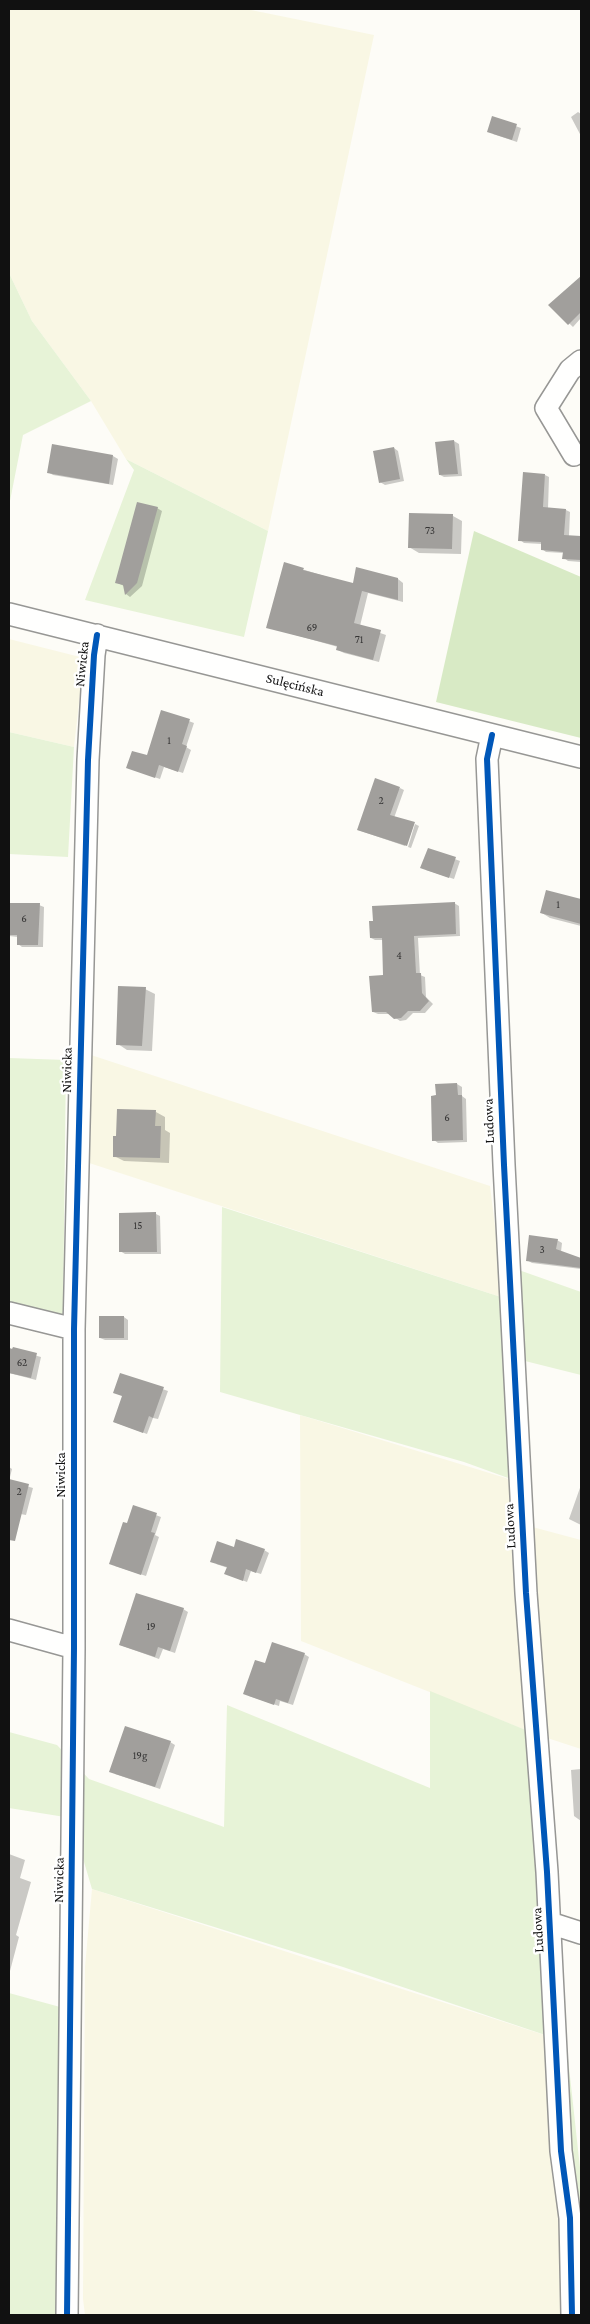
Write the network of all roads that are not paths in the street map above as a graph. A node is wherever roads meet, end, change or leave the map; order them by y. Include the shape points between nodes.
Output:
1 (581, 361) edge
2 (574, 454) dead end
3 (9, 614) edge
4 (97, 635) junction
5 (492, 735) junction
6 (581, 756) edge
7 (9, 1313) edge
8 (74, 1329) junction
9 (9, 1630) edge
10 (74, 1648) junction
11 (550, 1922) junction
12 (581, 1933) edge
13 (576, 2218) edge
14 (67, 2315) edge
15 (572, 2315) edge

1 - 2 street via 570,370 546,408
3 - 4 street, Sulęcińska
4 - 5 street, Sulęcińska
4 - 8 street, Niwicka via 88,760
5 - 6 street, Sulęcińska
5 - 11 street, Ludowa via 487,759 504,1165 526,1593
7 - 8 street
8 - 10 street, Niwicka
9 - 10 street
10 - 14 street, Niwicka
11 - 12 street
11 - 13 street, Ludowa via 561,2151
13 - 15 street, Ludowa

